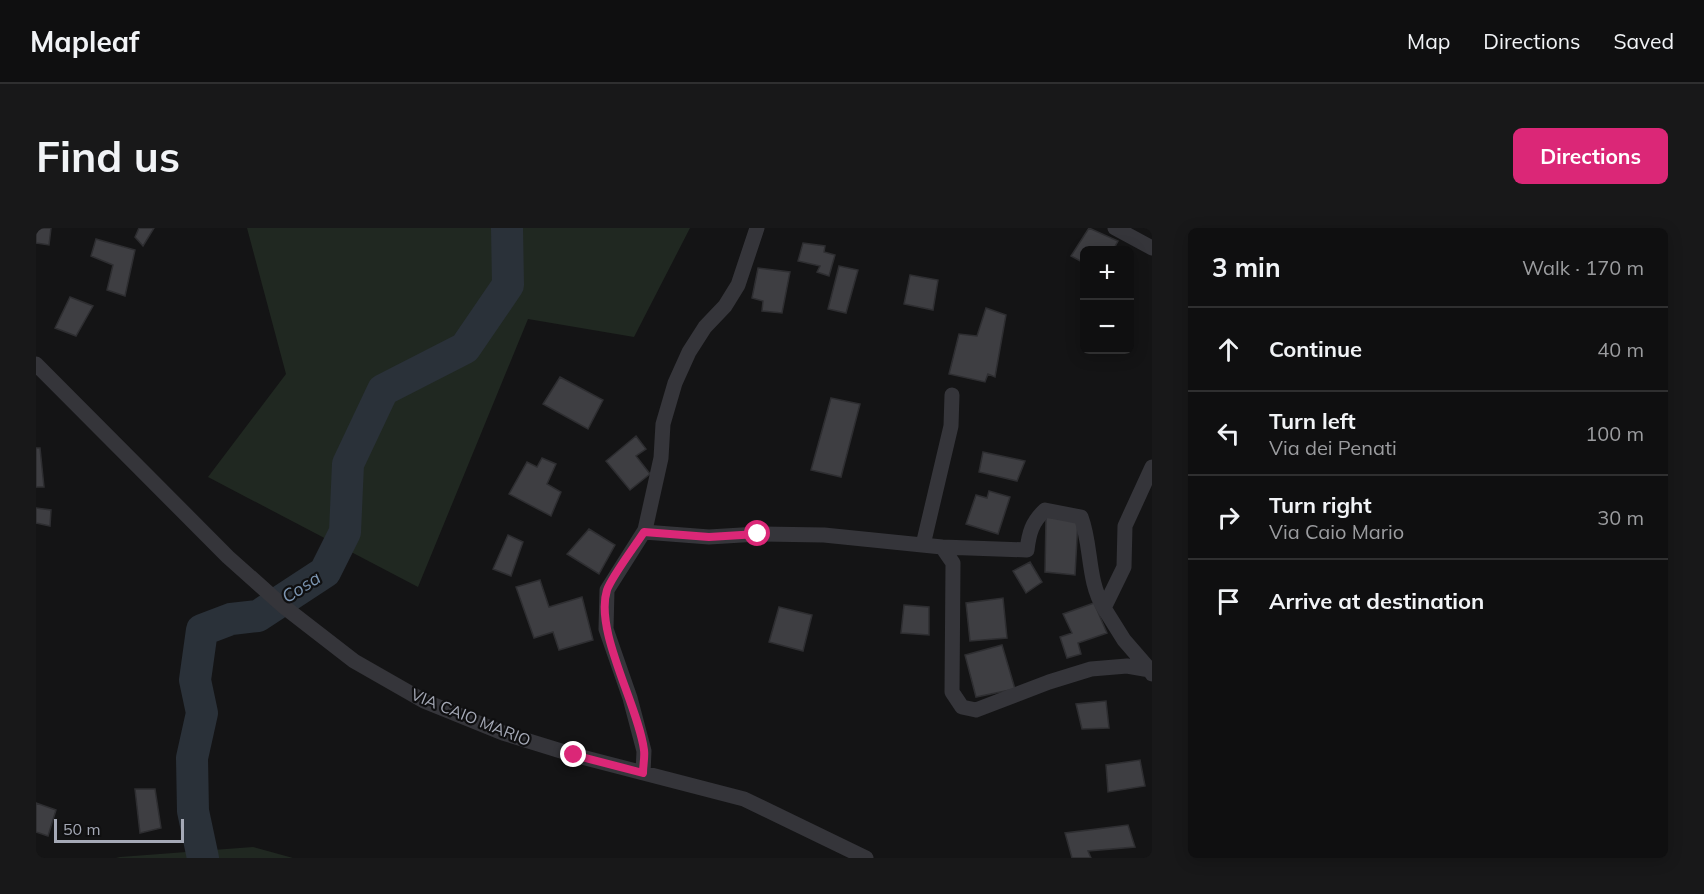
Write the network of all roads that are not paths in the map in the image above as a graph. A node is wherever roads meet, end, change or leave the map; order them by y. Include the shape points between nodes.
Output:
1 (757, 228) edge
2 (1115, 228) edge
3 (1152, 248) edge
4 (36, 364) edge
5 (952, 394) dead end
6 (1152, 467) edge
7 (644, 532) junction
8 (923, 545) junction
9 (942, 547) junction
10 (1104, 608) junction
11 (1151, 672) edge
12 (643, 773) junction
13 (866, 858) edge

1 - 7 street via 738,285 705,327 675,383 663,424 661,458
2 - 3 street
4 - 12 street, VIA CAIO MARIO via 228,557 354,661 424,701 503,733
5 - 8 street via 951,426
6 - 10 street via 1125,526 1124,567
7 - 8 street via 709,537 824,535
7 - 12 street via 608,590 605,607 606,629 644,751
8 - 9 street
9 - 10 street via 1027,550 1035,519 1044,510 1081,517 1096,596
9 - 11 street via 953,563 952,692 962,707 976,710 1091,669 1127,666
10 - 11 street
12 - 13 street, VIA CAIO MARIO via 744,799

